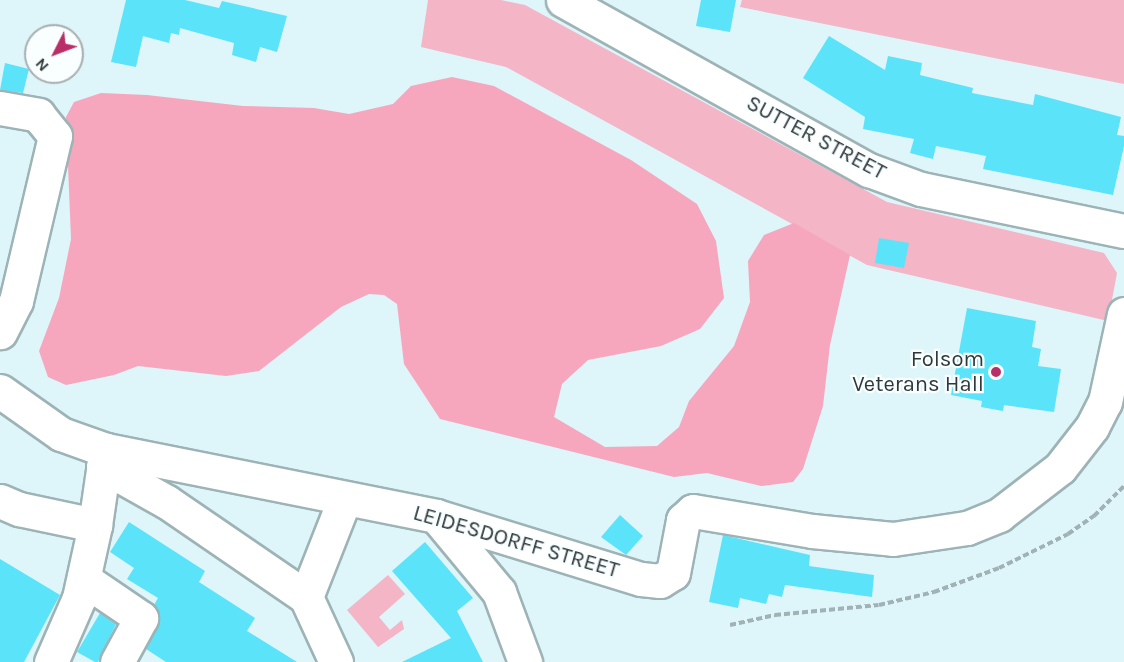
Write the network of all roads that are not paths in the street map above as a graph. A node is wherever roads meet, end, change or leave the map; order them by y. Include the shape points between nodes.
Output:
1 (581, 4) edge
2 (0, 108) edge
3 (1124, 231) edge
4 (1124, 314) edge
5 (0, 332) edge
6 (0, 391) edge
7 (105, 458) junction
8 (345, 498) junction
9 (0, 501) edge
10 (436, 516) junction
11 (95, 525) junction
12 (85, 580) junction
13 (306, 597) junction
14 (51, 662) edge
15 (117, 662) edge
16 (336, 662) edge
17 (525, 662) edge

1 - 3 street, SUTTER STREET via 869,170 921,189
2 - 5 street via 38,115 49,124 54,143 16,301
4 - 10 street, LEIDESDORFF STREET via 1105,402 1092,427 1060,468 999,515 967,528 893,539 812,531 693,511 683,520 673,573 653,581
6 - 7 street, LEIDESDORFF STREET via 61,435
7 - 8 street, LEIDESDORFF STREET
7 - 11 street
7 - 13 street
8 - 10 street, LEIDESDORFF STREET
8 - 13 street
9 - 11 street via 19,509
10 - 17 street via 499,592
11 - 12 street
12 - 14 street
12 - 15 street via 141,618
13 - 16 street

